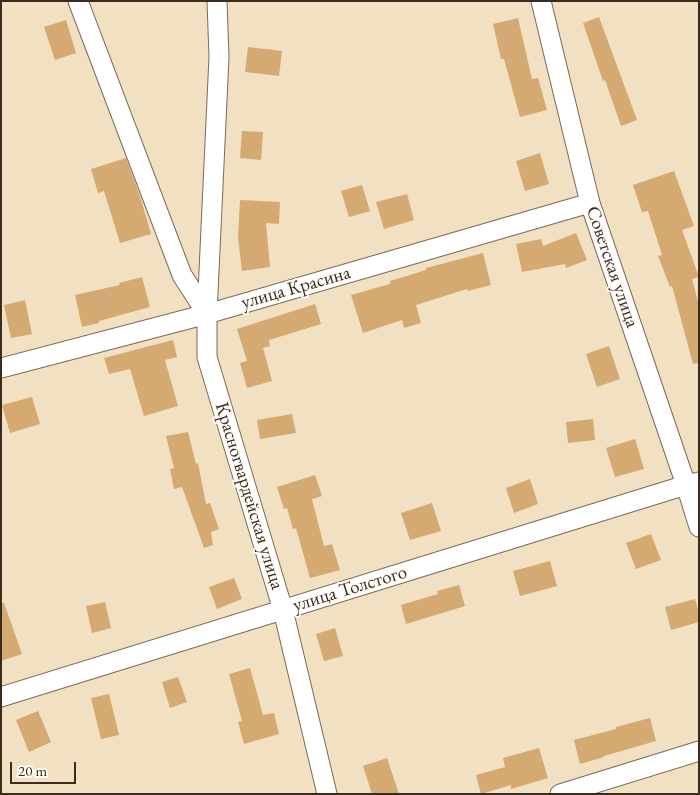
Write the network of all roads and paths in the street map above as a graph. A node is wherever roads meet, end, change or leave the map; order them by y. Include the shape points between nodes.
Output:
1 (78, 1) edge
2 (217, 1) edge
3 (541, 1) edge
4 (590, 203) junction
5 (207, 314) junction
6 (1, 368) edge
7 (692, 484) edge
8 (699, 527) edge
9 (283, 610) junction
10 (1, 697) edge
11 (699, 751) edge
12 (326, 794) edge
13 (560, 794) edge

1 - 5 street via 182,275
2 - 5 street, Красногвардейская улица via 219,57
3 - 4 street, Советская улица
4 - 5 street, улица Красина
4 - 7 street, Советская улица
5 - 6 street, улица Красина
5 - 9 street, Красногвардейская улица via 206,357
7 - 8 street, Советская улица
7 - 9 street, улица Толстого
9 - 10 street, улица Толстого
9 - 12 street, Красногвардейская улица
11 - 13 street

